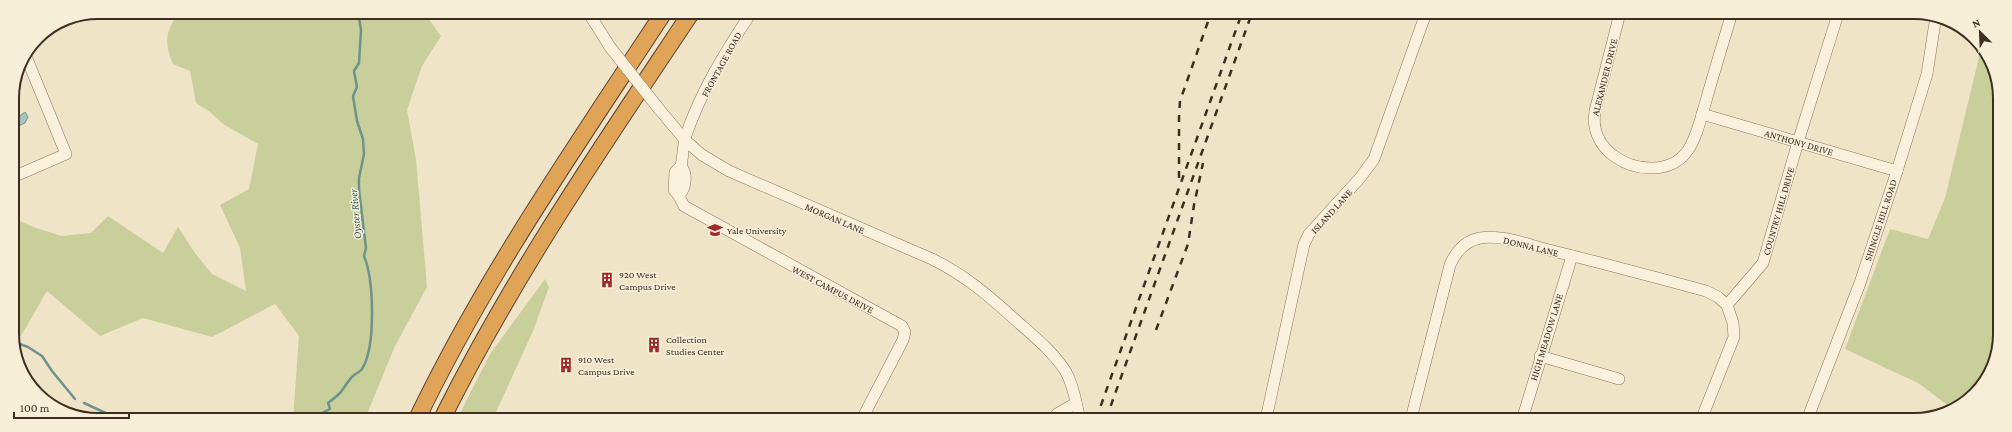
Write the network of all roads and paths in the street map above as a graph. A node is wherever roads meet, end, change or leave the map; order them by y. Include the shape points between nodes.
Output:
1 (592, 19) edge
2 (659, 19) edge
3 (686, 19) edge
4 (747, 19) edge
5 (1424, 19) edge
6 (1619, 19) edge
7 (1730, 19) edge
8 (1836, 19) edge
9 (1935, 22) edge
10 (28, 62) edge
11 (1702, 114) junction
12 (685, 140) junction
13 (1798, 142) junction
14 (1897, 171) junction
15 (19, 174) edge
16 (1572, 256) junction
17 (1727, 305) junction
18 (1540, 356) junction
19 (1619, 379) dead end
20 (1076, 403) junction
21 (420, 413) edge
22 (445, 413) edge
23 (865, 413) edge
24 (1059, 413) edge
25 (1078, 413) edge
26 (1267, 413) edge
27 (1413, 413) edge
28 (1524, 413) edge
29 (1704, 413) edge
30 (1810, 413) edge

1 - 12 street, MORGAN LANE, bridge via 610,47
2 - 21 highway via 512,245 457,340
3 - 22 highway via 531,257 489,329
4 - 12 street, FRONTAGE ROAD via 709,83
5 - 26 street, ISLAND LANE via 1374,159 1309,234 1304,244
6 - 11 street, ALEXANDER DRIVE via 1594,118 1597,136 1605,148 1617,158 1636,165 1654,168 1669,166 1688,150
7 - 11 street, ALEXANDER DRIVE
8 - 13 street, COUNTRY HILL DRIVE
9 - 14 street, SHINGLE HILL ROAD via 1927,74
10 - 15 street via 66,154
11 - 13 street, ANTHONY DRIVE
12 - 20 street, MORGAN LANE via 702,155 729,171 932,259 960,274 1031,334 1057,360 1067,374
12 - 23 street, WEST CAMPUS DRIVE via 681,166 675,172 674,185 674,190 684,206 902,326 905,332 903,340
13 - 14 street, ANTHONY DRIVE
13 - 17 street, COUNTRY HILL DRIVE via 1763,263
14 - 30 street, SHINGLE HILL ROAD via 1860,283
16 - 17 street, DONNA LANE via 1706,291
16 - 18 street, HIGH MEADOW LANE
16 - 27 street, DONNA LANE via 1491,237 1471,240 1461,246 1450,265
17 - 29 street via 1734,323 1734,337
18 - 19 street
18 - 28 street, HIGH MEADOW LANE
20 - 24 street
20 - 25 street, MORGAN LANE

